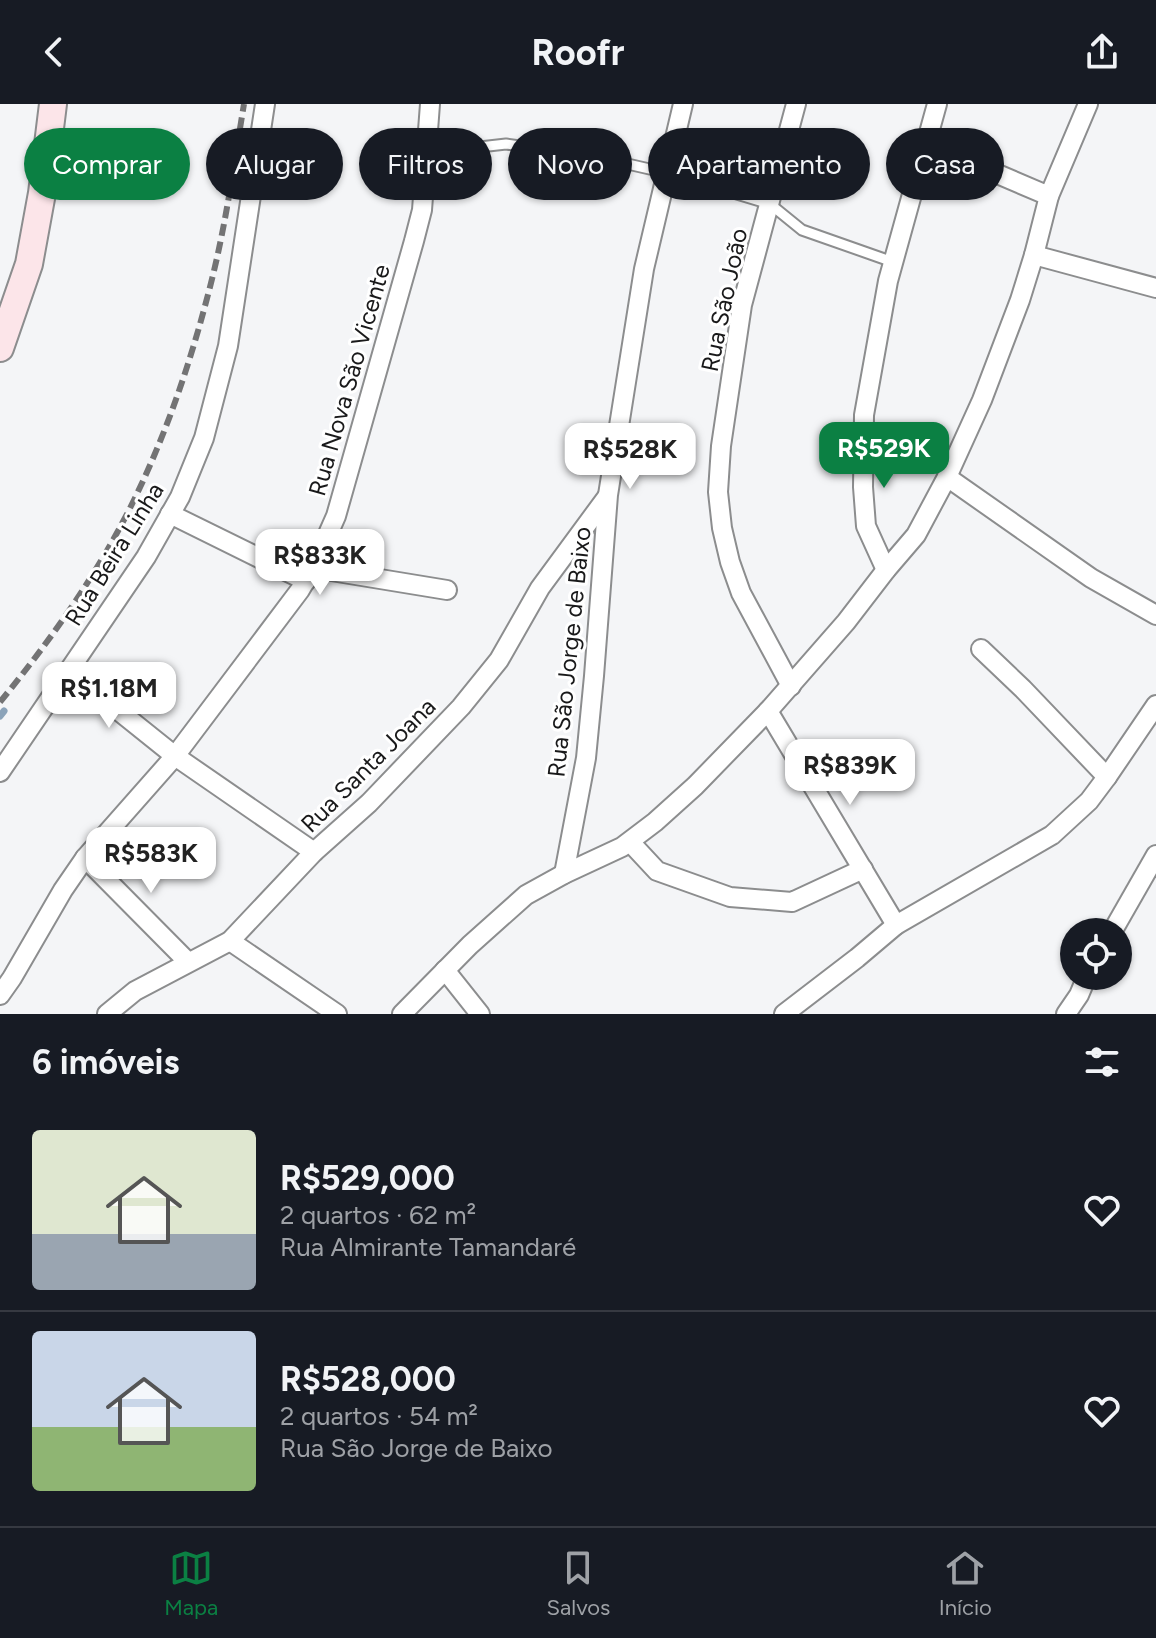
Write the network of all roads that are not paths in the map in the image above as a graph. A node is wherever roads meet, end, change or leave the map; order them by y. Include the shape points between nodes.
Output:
1 (53, 104) edge
2 (265, 104) edge
3 (430, 104) edge
4 (683, 104) edge
5 (796, 104) edge
6 (937, 104) edge
7 (1088, 104) edge
8 (429, 128) edge
9 (677, 128) edge
10 (931, 128) edge
11 (492, 146) edge
12 (648, 169) edge
13 (1004, 177) edge
14 (1049, 196) junction
15 (423, 200) edge
16 (661, 200) edge
17 (757, 200) edge
18 (911, 200) edge
19 (770, 204) junction
20 (1034, 255) junction
21 (893, 262) junction
22 (1156, 288) edge
23 (0, 348) edge
24 (947, 477) junction
25 (608, 495) junction
26 (170, 514) junction
27 (886, 570) junction
28 (309, 574) junction
29 (447, 590) dead end
30 (1156, 615) edge
31 (981, 649) dead end
32 (69, 671) junction
33 (791, 686) junction
34 (1156, 705) edge
35 (768, 711) junction
36 (175, 756) junction
37 (0, 772) edge
38 (1107, 777) junction
39 (630, 842) junction
40 (314, 852) junction
41 (1156, 855) edge
42 (85, 858) junction
43 (863, 869) junction
44 (564, 874) junction
45 (1120, 918) edge
46 (896, 925) junction
47 (230, 941) junction
48 (188, 962) junction
49 (445, 970) junction
50 (1081, 990) edge
51 (0, 995) edge
52 (107, 1014) edge
53 (337, 1014) edge
54 (402, 1014) edge
55 (480, 1014) edge
56 (784, 1014) edge
57 (1066, 1014) edge

1 - 23 street via 29,264
2 - 26 street, Rua Beira Linha via 228,346 204,438
3 - 8 street, Rua Nova São Vicente
4 - 9 street, Rua São Jorge de Baixo
5 - 19 street, Rua São João
6 - 10 street
7 - 14 street
11 - 12 lane via 597,157
13 - 14 street
14 - 20 street
15 - 28 street, Rua Nova São Vicente via 336,516
16 - 25 street, Rua São Jorge de Baixo via 644,269
17 - 19 lane
18 - 21 street
19 - 21 lane via 802,230
19 - 33 street, Rua São João via 742,305 718,492 722,528 741,593
20 - 22 street
20 - 24 street via 982,400
21 - 27 street via 864,415 866,526
24 - 27 street via 916,535
24 - 30 street via 1091,578
25 - 40 street, Rua Santa Joana via 540,588 499,660 461,707
25 - 44 street, Rua São Jorge de Baixo via 586,758
26 - 28 street
26 - 32 street, Rua Beira Linha
27 - 33 street
28 - 29 street
28 - 36 street, Rua Nova São Vicente
31 - 38 street
32 - 36 street
32 - 37 street, Rua Beira Linha
33 - 35 street
34 - 38 street
35 - 39 street via 695,786
35 - 43 street
36 - 40 street
36 - 42 street, Rua Nova São Vicente
38 - 46 street via 1052,835
39 - 43 street via 657,871 730,897 792,902
39 - 44 street
40 - 47 street, Rua Santa Joana
41 - 45 street
42 - 48 street
42 - 51 street, Rua Nova São Vicente
43 - 46 street
44 - 49 street via 526,895
46 - 56 street
47 - 48 street, Rua Santa Joana
47 - 53 street
48 - 52 street, Rua Santa Joana via 135,991
49 - 54 street
49 - 55 street
50 - 57 street

